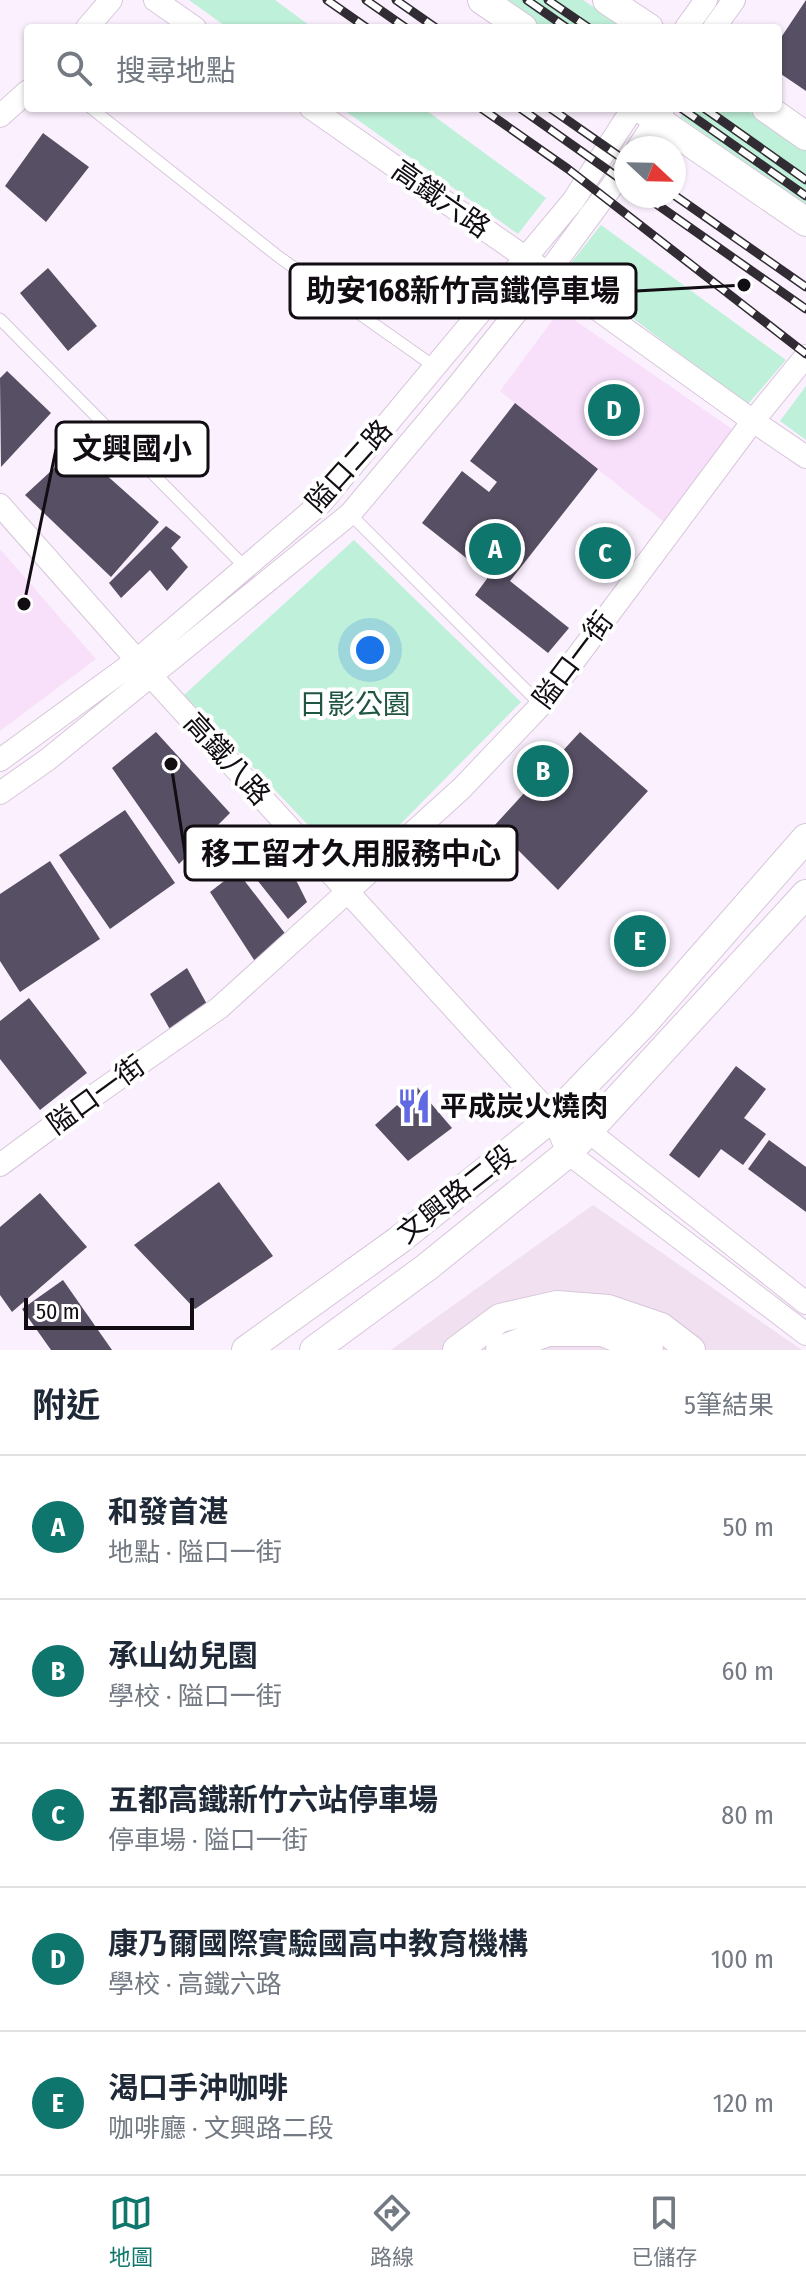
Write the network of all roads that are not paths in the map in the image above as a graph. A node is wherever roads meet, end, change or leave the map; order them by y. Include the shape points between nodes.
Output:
1 (111, 0) edge
2 (155, 0) edge
3 (482, 0) edge
4 (607, 0) edge
5 (706, 0) edge
6 (734, 0) edge
7 (90, 24) edge
8 (189, 24) edge
9 (517, 24) edge
10 (643, 24) edge
11 (689, 24) edge
12 (717, 24) edge
13 (24, 95) edge
14 (96, 112) edge
15 (317, 112) edge
16 (647, 112) edge
17 (648, 112) edge
18 (649, 112) edge
19 (772, 112) edge
20 (0, 116) edge
21 (641, 136) edge
22 (806, 136) edge
23 (614, 183) edge
24 (573, 201) junction
25 (591, 215) junction
26 (806, 222) edge
27 (526, 258) junction
28 (547, 274) junction
29 (0, 319) edge
30 (806, 356) edge
31 (435, 367) junction
32 (753, 421) junction
33 (806, 457) edge
34 (0, 505) edge
35 (350, 514) junction
36 (245, 567) junction
37 (144, 668) junction
38 (541, 705) junction
39 (0, 760) edge
40 (0, 793) edge
41 (806, 838) edge
42 (346, 892) junction
43 (806, 894) edge
44 (553, 1117) junction
45 (588, 1131) junction
46 (568, 1153) junction
47 (0, 1165) edge
48 (806, 1303) edge
49 (806, 1334) edge
50 (246, 1350) edge
51 (314, 1350) edge
52 (457, 1350) edge
53 (500, 1350) edge
54 (649, 1350) edge
55 (691, 1350) edge

1 - 7 street
2 - 8 street
3 - 9 street
4 - 10 street
5 - 11 street
6 - 12 street
13 - 20 street
14 - 31 lane via 279,257
15 - 27 street, 高鐵六路
16 - 24 street, 隘口二路
17 - 21 street
18 - 26 street
19 - 22 street
23 - 25 street, 隘口二路
24 - 25 street
24 - 27 street, 隘口二路
25 - 28 street, 隘口二路
27 - 28 street, 高鐵六路
27 - 31 street, 隘口二路
28 - 32 street, 高鐵六路
28 - 35 street, 隘口二路
29 - 36 lane
30 - 32 street, 隘口一街
31 - 36 street, 隘口二路 via 322,502
32 - 33 street, 高鐵六路
32 - 38 street, 隘口一街
34 - 37 street, 高鐵八路
35 - 37 street, 隘口二路
35 - 38 lane, 隘口二路
36 - 37 street, 隘口二路
37 - 39 street, 隘口二路
37 - 40 street, 隘口二路 via 47,760
37 - 42 street, 高鐵八路
38 - 42 street, 隘口一街 via 462,788
41 - 44 street, 文興路二段 via 644,1023
42 - 44 street, 高鐵八路
42 - 47 street, 隘口一街 via 219,1008
43 - 45 street, 文興路二段
44 - 45 street, 高鐵八路
44 - 46 street, 高鐵八路
44 - 50 street, 文興路二段 via 399,1240
45 - 46 street, 文興路二段
45 - 48 street, 高鐵八路
46 - 49 street
46 - 51 street, 文興路二段
52 - 55 street via 500,1318 557,1305 608,1309 661,1327
53 - 54 street via 548,1332 602,1332

